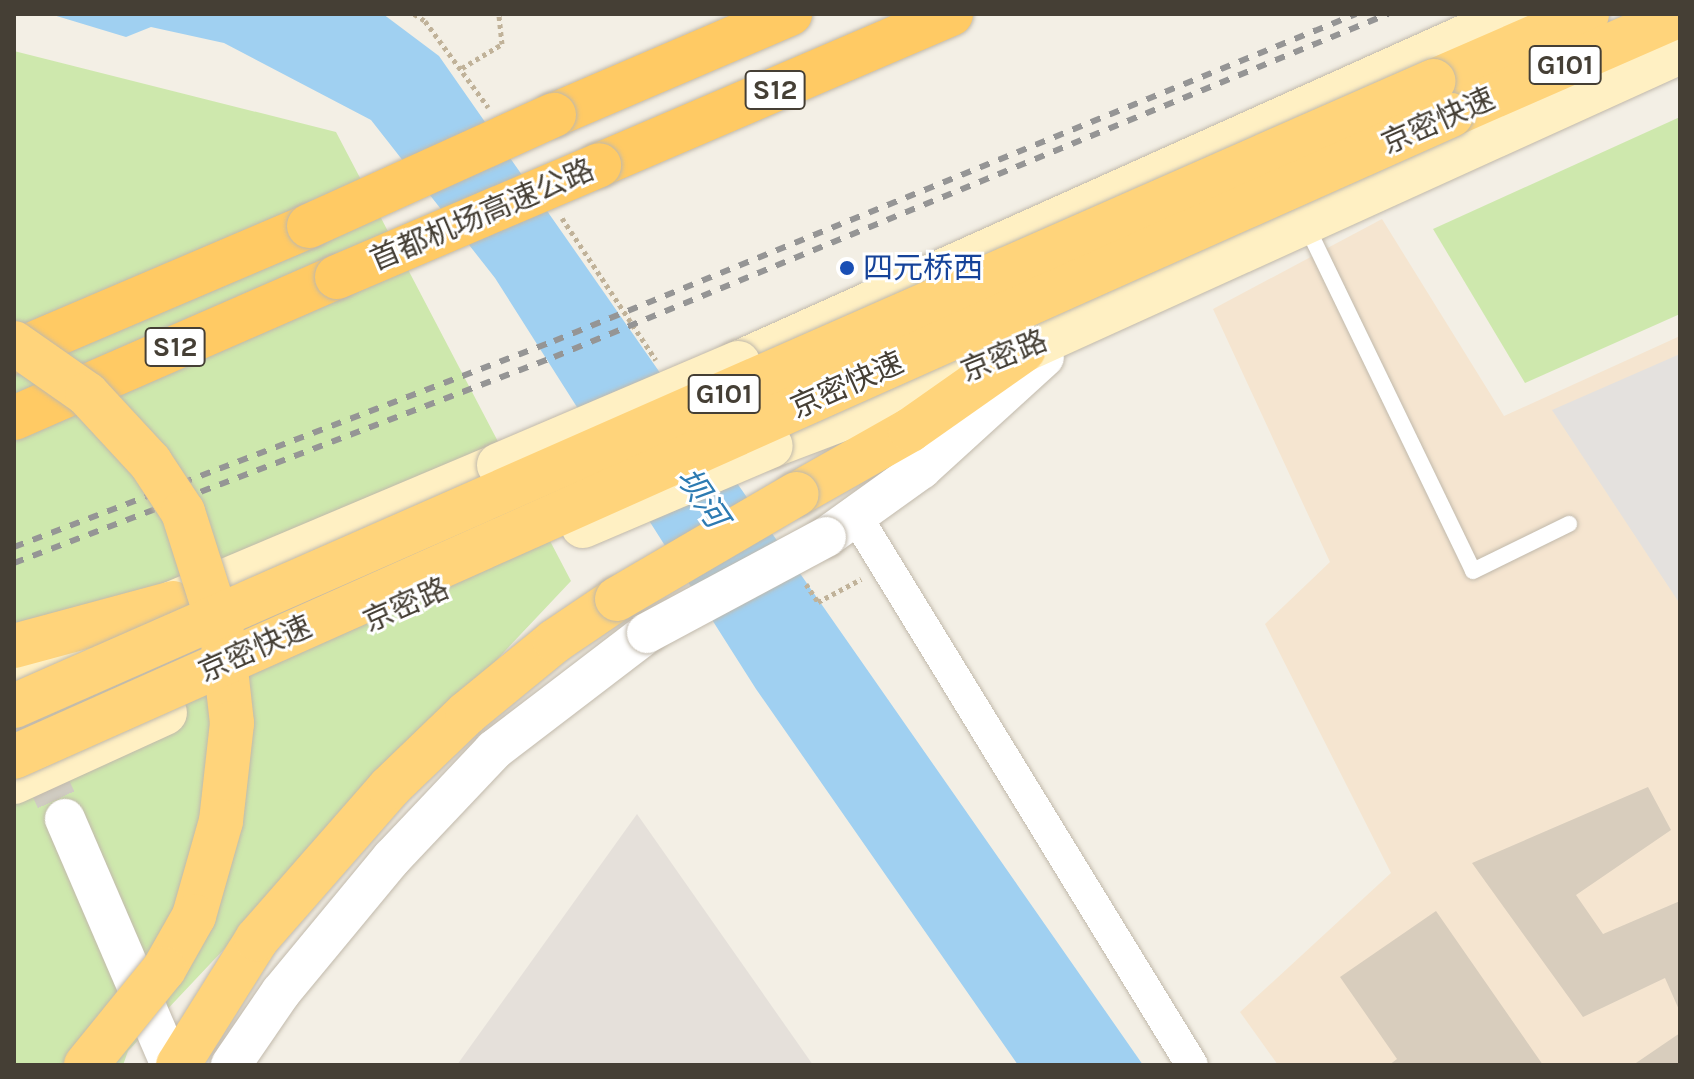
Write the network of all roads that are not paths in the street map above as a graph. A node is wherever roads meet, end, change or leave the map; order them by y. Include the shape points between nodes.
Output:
1 (790, 14) edge
2 (951, 14) edge
3 (1516, 14) edge
4 (1587, 14) edge
5 (1680, 15) edge
6 (1680, 52) edge
7 (1442, 98) junction
8 (1304, 221) junction
9 (1112, 311) junction
10 (14, 343) edge
11 (1024, 350) junction
12 (14, 352) edge
13 (14, 418) edge
14 (1569, 524) dead end
15 (842, 528) junction
16 (173, 603) joint
17 (15, 655) edge
18 (14, 706) edge
19 (14, 757) edge
20 (14, 782) edge
21 (65, 819) tunnel mouth
22 (86, 1065) edge
23 (171, 1065) edge
24 (178, 1065) edge
25 (231, 1065) edge
26 (1192, 1065) edge

1 - 12 highway, 首都机场高速公路 / S12, bridge
2 - 13 highway, 首都机场高速公路 / S12, bridge
3 - 16 main road, bridge via 738,363
4 - 7 highway, 京密快速 / G101
5 - 7 highway, 京密快速 / G101
6 - 8 main road, 京密路
7 - 18 highway, 京密快速 / G101, bridge
7 - 19 highway, 京密快速 / G101, bridge
8 - 9 main road, 京密路
8 - 14 lane via 1473,571
9 - 11 main road, 京密路
9 - 15 street via 1049,353 921,469
10 - 22 highway, bridge via 87,394 150,462 183,512 222,634 232,723 221,821 194,916 155,982
11 - 20 main road, 京密路, bridge via 771,446 536,545
11 - 24 highway, bridge via 910,430 617,599 478,704 389,788 257,939
15 - 25 street, bridge via 647,633 590,671 494,750 392,858 281,992
15 - 26 street via 886,566
16 - 17 highway
21 - 23 street

